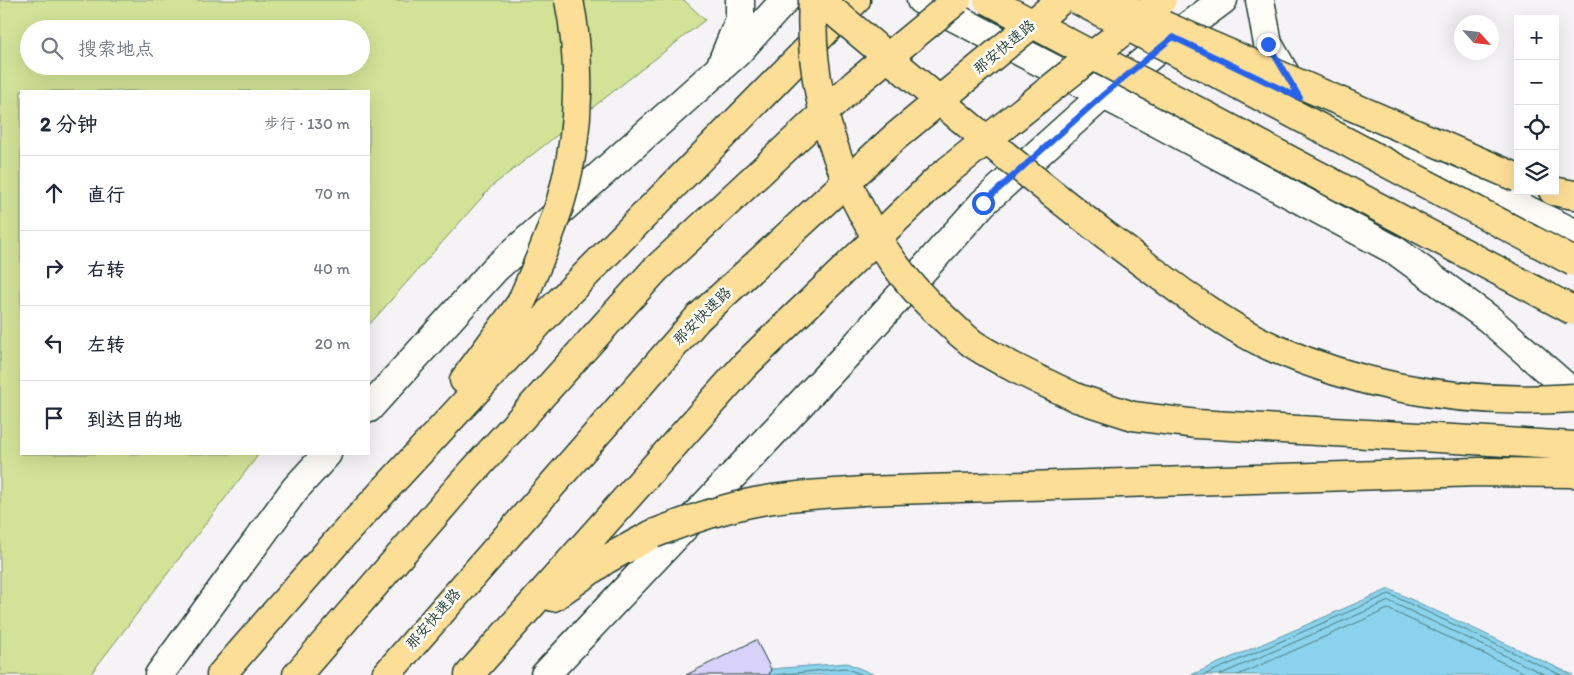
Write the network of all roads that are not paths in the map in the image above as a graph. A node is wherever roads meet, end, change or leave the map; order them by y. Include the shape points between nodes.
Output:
1 (569, 0) edge
2 (740, 0) edge
3 (785, 0) edge
4 (813, 0) edge
5 (820, 0) edge
6 (856, 0) edge
7 (921, 0) edge
8 (957, 0) edge
9 (988, 0) edge
10 (1061, 0) edge
11 (1078, 0) edge
12 (1107, 0) edge
13 (1162, 0) edge
14 (1223, 0) edge
15 (1260, 0) edge
16 (1173, 37) junction
17 (719, 70) junction
18 (1103, 95) junction
19 (1300, 98) junction
20 (1514, 176) edge
21 (1559, 192) edge
22 (1574, 195) edge
23 (1574, 233) edge
24 (1574, 262) edge
25 (1574, 311) edge
26 (1574, 394) edge
27 (1574, 398) edge
28 (370, 407) edge
29 (1574, 446) edge
30 (327, 455) edge
31 (1574, 473) edge
32 (341, 537) junction
33 (471, 673) edge
34 (159, 675) edge
35 (221, 675) edge
36 (297, 675) edge
37 (386, 675) edge
38 (545, 675) edge

1 - 32 main road, bridge via 576,76 575,130 565,186 541,257 520,303 490,347
2 - 17 street via 740,19
3 - 17 street
4 - 29 main road, bridge via 811,24 816,74 835,149 861,211 892,262 928,305 972,343 1016,369 1077,398 1133,416 1197,424
5 - 27 main road, bridge via 1074,212 1213,313 1274,348 1339,374 1396,388 1476,399 1530,401
6 - 32 main road, bridge via 553,308
7 - 18 street
8 - 36 main road, bridge via 855,84 654,271 459,487
9 - 25 main road, bridge
10 - 37 main road, 那安快速路, bridge via 895,137 698,318
11 - 24 main road, bridge
12 - 16 street
12 - 20 main road, bridge
13 - 33 main road, bridge via 940,177 745,365
14 - 16 street
15 - 19 street via 1268,44
16 - 18 street
16 - 19 street
17 - 28 street via 495,269
18 - 26 street via 1396,251 1489,319
18 - 38 street via 983,203 855,346
19 - 23 street
21 - 22 main road
30 - 34 street via 295,489
31 - 33 main road, bridge via 1480,472 862,491 754,502 653,534 605,560 548,601
32 - 35 main road

